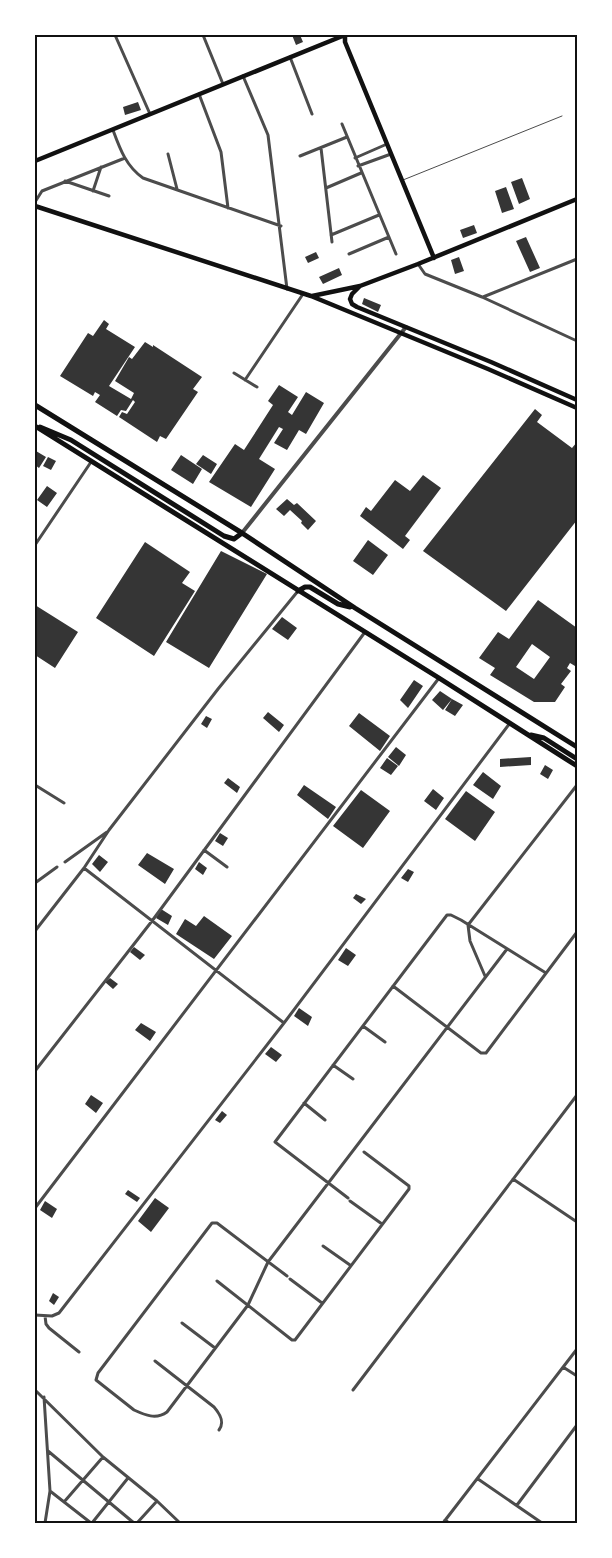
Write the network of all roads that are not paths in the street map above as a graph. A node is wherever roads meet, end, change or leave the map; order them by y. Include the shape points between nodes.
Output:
1 (115, 35) edge
2 (203, 35) edge
3 (345, 35) edge
4 (339, 36) edge
5 (345, 42) junction
6 (290, 57) junction
7 (242, 76) junction
8 (223, 84) junction
9 (199, 94) junction
10 (150, 114) junction
11 (312, 114) dead end
12 (562, 116) dead end
13 (342, 124) dead end
14 (113, 129) junction
15 (347, 137) junction
16 (387, 144) junction
17 (321, 148) junction
18 (369, 152) junction
19 (168, 154) dead end
20 (391, 154) junction
21 (300, 156) dead end
22 (125, 158) junction
23 (355, 158) junction
24 (35, 161) edge
25 (373, 161) junction
26 (358, 166) junction
27 (101, 167) junction
28 (361, 173) junction
29 (402, 180) junction
30 (65, 181) junction
31 (326, 188) junction
32 (178, 190) junction
33 (92, 191) junction
34 (109, 196) dead end
35 (577, 199) edge
36 (35, 202) edge
37 (35, 206) edge
38 (228, 208) junction
39 (379, 215) junction
40 (281, 226) junction
41 (332, 234) junction
42 (389, 238) junction
43 (332, 242) dead end
44 (349, 254) dead end
45 (396, 254) dead end
46 (434, 258) junction
47 (577, 259) edge
48 (418, 264) junction
49 (360, 286) junction
50 (287, 289) junction
51 (303, 294) junction
52 (311, 296) junction
53 (482, 297) junction
54 (406, 327) junction
55 (401, 334) junction
56 (577, 341) edge
57 (234, 373) dead end
58 (246, 380) junction
59 (257, 387) dead end
60 (577, 400) edge
61 (35, 405) edge
62 (577, 408) edge
63 (35, 426) edge
64 (91, 462) junction
65 (242, 533) junction
66 (35, 545) edge
67 (298, 591) junction
68 (356, 608) junction
69 (365, 632) junction
70 (439, 678) junction
71 (510, 723) junction
72 (526, 733) junction
73 (577, 747) edge
74 (577, 759) edge
75 (577, 766) edge
76 (35, 785) edge
77 (577, 785) edge
78 (64, 803) dead end
79 (109, 830) junction
80 (204, 850) junction
81 (65, 862) dead end
82 (57, 867) dead end
83 (227, 867) dead end
84 (84, 868) junction
85 (35, 883) edge
86 (152, 921) junction
87 (468, 925) junction
88 (35, 931) edge
89 (577, 932) edge
90 (507, 949) junction
91 (216, 970) junction
92 (546, 973) junction
93 (485, 976) junction
94 (393, 986) junction
95 (284, 1023) junction
96 (363, 1026) junction
97 (447, 1026) junction
98 (385, 1042) dead end
99 (333, 1065) junction
100 (35, 1071) edge
101 (353, 1079) dead end
102 (577, 1095) edge
103 (304, 1103) junction
104 (325, 1120) dead end
105 (364, 1152) dead end
106 (513, 1179) junction
107 (327, 1183) junction
108 (35, 1208) edge
109 (577, 1222) edge
110 (382, 1224) junction
111 (323, 1246) dead end
112 (268, 1262) junction
113 (350, 1265) junction
114 (217, 1281) dead end
115 (322, 1303) junction
116 (248, 1305) junction
117 (35, 1314) edge
118 (45, 1316) junction
119 (182, 1323) dead end
120 (215, 1348) junction
121 (577, 1349) edge
122 (79, 1352) dead end
123 (155, 1361) dead end
124 (563, 1367) junction
125 (577, 1376) edge
126 (187, 1385) junction
127 (35, 1390) edge
128 (353, 1390) dead end
129 (44, 1397) junction
130 (577, 1425) edge
131 (220, 1430) dead end
132 (48, 1451) junction
133 (102, 1457) junction
134 (128, 1478) junction
135 (478, 1479) junction
136 (82, 1480) junction
137 (50, 1491) junction
138 (109, 1501) junction
139 (157, 1501) junction
140 (64, 1502) junction
141 (517, 1505) junction
142 (444, 1522) edge
143 (45, 1523) edge
144 (91, 1523) edge
145 (136, 1523) edge
146 (180, 1523) edge
147 (449, 1523) edge
148 (542, 1523) edge

1 - 10 street
2 - 8 street
3 - 4 main road
3 - 5 main road
4 - 5 main road
4 - 6 main road
5 - 16 main road
6 - 7 main road
6 - 11 street
7 - 8 main road
7 - 40 street via 268,136
8 - 9 main road
9 - 10 main road
9 - 38 street via 221,152
10 - 14 main road
12 - 29 lane
13 - 15 street
14 - 22 street
14 - 24 main road
15 - 17 street
15 - 23 street
16 - 18 street
16 - 20 main road
17 - 21 street
17 - 31 street
18 - 23 street
18 - 25 street
19 - 32 street
20 - 25 street
20 - 29 main road
22 - 27 street
22 - 32 street via 132,171 143,178
23 - 26 street
25 - 26 street
26 - 28 street
27 - 30 street
27 - 33 street
28 - 31 street
28 - 39 street
29 - 46 main road
30 - 33 street
30 - 36 street via 42,191
31 - 41 street
32 - 38 street
33 - 34 street
35 - 46 main road
37 - 50 main road
38 - 40 street
39 - 41 street
39 - 42 street
40 - 50 street
41 - 43 street
42 - 44 street
42 - 45 street
46 - 48 main road
47 - 53 street
48 - 49 main road
48 - 53 street via 425,274
49 - 52 main road
49 - 54 main road via 351,296 352,304
50 - 51 main road
51 - 52 main road
51 - 58 street
52 - 55 main road
53 - 56 street
54 - 55 street
54 - 60 main road
55 - 62 main road
55 - 65 street
57 - 58 street
58 - 59 street
61 - 65 highway
63 - 64 highway
63 - 65 highway via 71,440 224,536 234,539
64 - 66 street
64 - 67 highway
65 - 68 highway
67 - 68 highway via 310,587 338,604
67 - 69 highway
67 - 79 street
68 - 73 highway
69 - 70 highway
69 - 80 street
70 - 71 highway
70 - 91 street
71 - 72 highway
71 - 95 street
72 - 74 highway via 544,738
72 - 75 highway
76 - 78 street
77 - 87 street
79 - 81 street
79 - 84 street
80 - 83 street
80 - 86 street
82 - 85 street
84 - 86 street
84 - 88 street
86 - 91 street
86 - 100 street
87 - 90 street
87 - 93 street via 470,941
87 - 94 street via 447,915
89 - 92 street
90 - 92 street
90 - 93 street
91 - 95 street
91 - 108 street
92 - 97 street via 486,1053 481,1053
93 - 97 street
94 - 96 street
94 - 97 street
95 - 118 street via 59,1313
96 - 98 street
96 - 99 street
97 - 107 street
99 - 101 street
99 - 103 street
102 - 106 street
103 - 104 street
103 - 107 street via 274,1143
105 - 110 street via 409,1186
106 - 109 street
106 - 128 street
107 - 110 street
107 - 112 street
110 - 113 street
111 - 113 street
112 - 115 street
112 - 116 street
112 - 126 street via 214,1222 96,1378 134,1410 146,1415 160,1416 167,1412
113 - 115 street
114 - 116 street
115 - 116 street via 295,1340
116 - 120 street
117 - 118 street
118 - 122 street via 49,1328
119 - 120 street
120 - 126 street
121 - 124 street
123 - 126 street
124 - 125 street
124 - 135 street
126 - 131 street via 217,1411 222,1422
127 - 129 street
129 - 132 street
129 - 133 street
130 - 141 street
132 - 136 street
132 - 137 street
133 - 134 street
133 - 136 street
134 - 138 street
134 - 139 street
135 - 141 street
135 - 142 street
136 - 138 street
136 - 140 street
137 - 140 street
137 - 143 street
138 - 144 street
138 - 145 street
139 - 145 street
139 - 146 street
140 - 144 street
141 - 148 street
142 - 147 street

